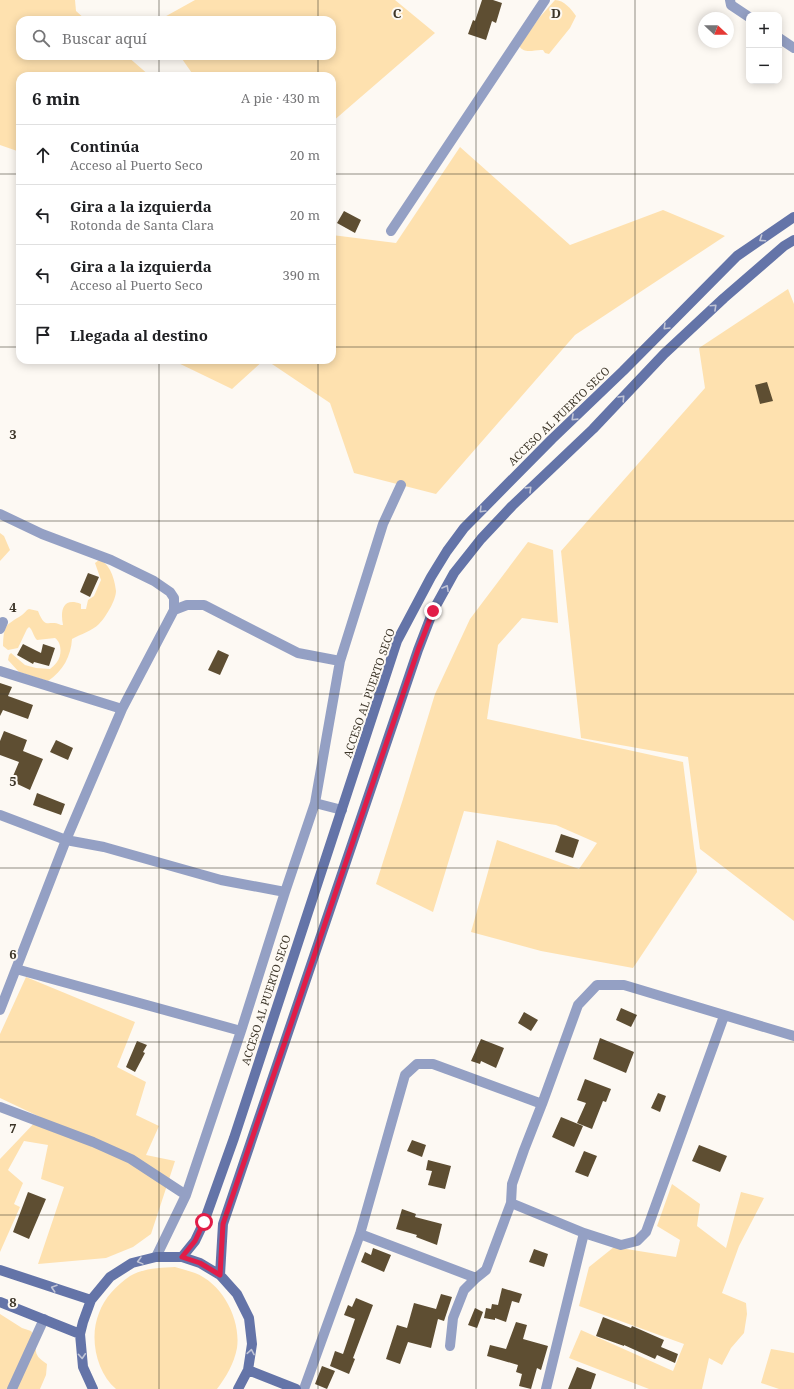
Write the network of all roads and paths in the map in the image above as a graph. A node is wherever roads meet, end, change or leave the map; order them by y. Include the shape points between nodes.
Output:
1 (545, 0) edge
2 (730, 0) edge
3 (746, 15) edge
4 (782, 40) edge
5 (794, 48) edge
6 (794, 217) edge
7 (391, 231) dead end
8 (794, 240) edge
9 (401, 484) dead end
10 (0, 514) edge
11 (174, 610) junction
12 (340, 661) junction
13 (0, 671) edge
14 (122, 709) junction
15 (315, 802) junction
16 (342, 810) junction
17 (0, 815) edge
18 (66, 840) junction
19 (285, 892) junction
20 (16, 969) junction
21 (0, 1010) edge
22 (724, 1016) junction
23 (241, 1031) junction
24 (794, 1036) edge
25 (542, 1104) junction
26 (0, 1107) edge
27 (186, 1195) junction
28 (511, 1203) junction
29 (584, 1233) junction
30 (360, 1234) junction
31 (156, 1257) junction
32 (182, 1257) junction
33 (0, 1270) edge
34 (220, 1275) junction
35 (476, 1278) junction
36 (91, 1300) junction
37 (0, 1302) edge
38 (44, 1320) junction
39 (80, 1334) junction
40 (450, 1346) dead end
41 (248, 1370) junction
42 (12, 1389) edge
43 (93, 1389) edge
44 (238, 1389) edge
45 (296, 1389) edge
46 (304, 1389) edge
47 (546, 1389) edge

1 - 7 street
2 - 3 street via 731,5
4 - 5 street
6 -> 16 main road, ACCESO AL PUERTO SECO via 737,256 464,528 431,577 397,641
34 -> 8 main road via 223,1224 418,650 433,611 454,573 481,538 593,429 664,354 724,298
9 - 12 street via 383,524
10 - 11 street via 42,534 111,560 154,581 170,592 174,598
11 - 12 street via 187,605 204,605 298,653
11 - 14 street
12 - 15 street
13 - 14 street
14 - 18 street
15 - 16 street
15 - 19 street
16 - 32 main road, ACCESO AL PUERTO SECO via 204,1222 195,1241
17 - 18 street
18 - 19 street via 221,880
18 - 20 street
19 - 23 street
20 - 21 street
20 - 23 street
22 - 24 street
22 - 25 street via 624,985 597,985 578,1005
22 - 29 street via 646,1232 637,1241 621,1245
23 - 27 street
25 - 28 street via 512,1184
25 - 30 street via 433,1064 417,1064 405,1075
26 - 27 street via 131,1159
27 - 31 street
28 - 29 street
28 - 35 street via 486,1270
29 - 47 street
30 - 35 street
30 - 46 street
31 - 32 main road
31 -> 36 main road via 132,1263 110,1277
32 - 34 main road via 200,1263
36 -> 33 main road
41 -> 34 main road via 252,1344 249,1318 237,1294
35 - 40 street via 464,1290 453,1318
36 - 39 main road
37 - 38 main road
38 - 39 main road
38 - 42 street
39 -> 43 main road via 83,1367
41 - 44 main road
41 - 45 main road

